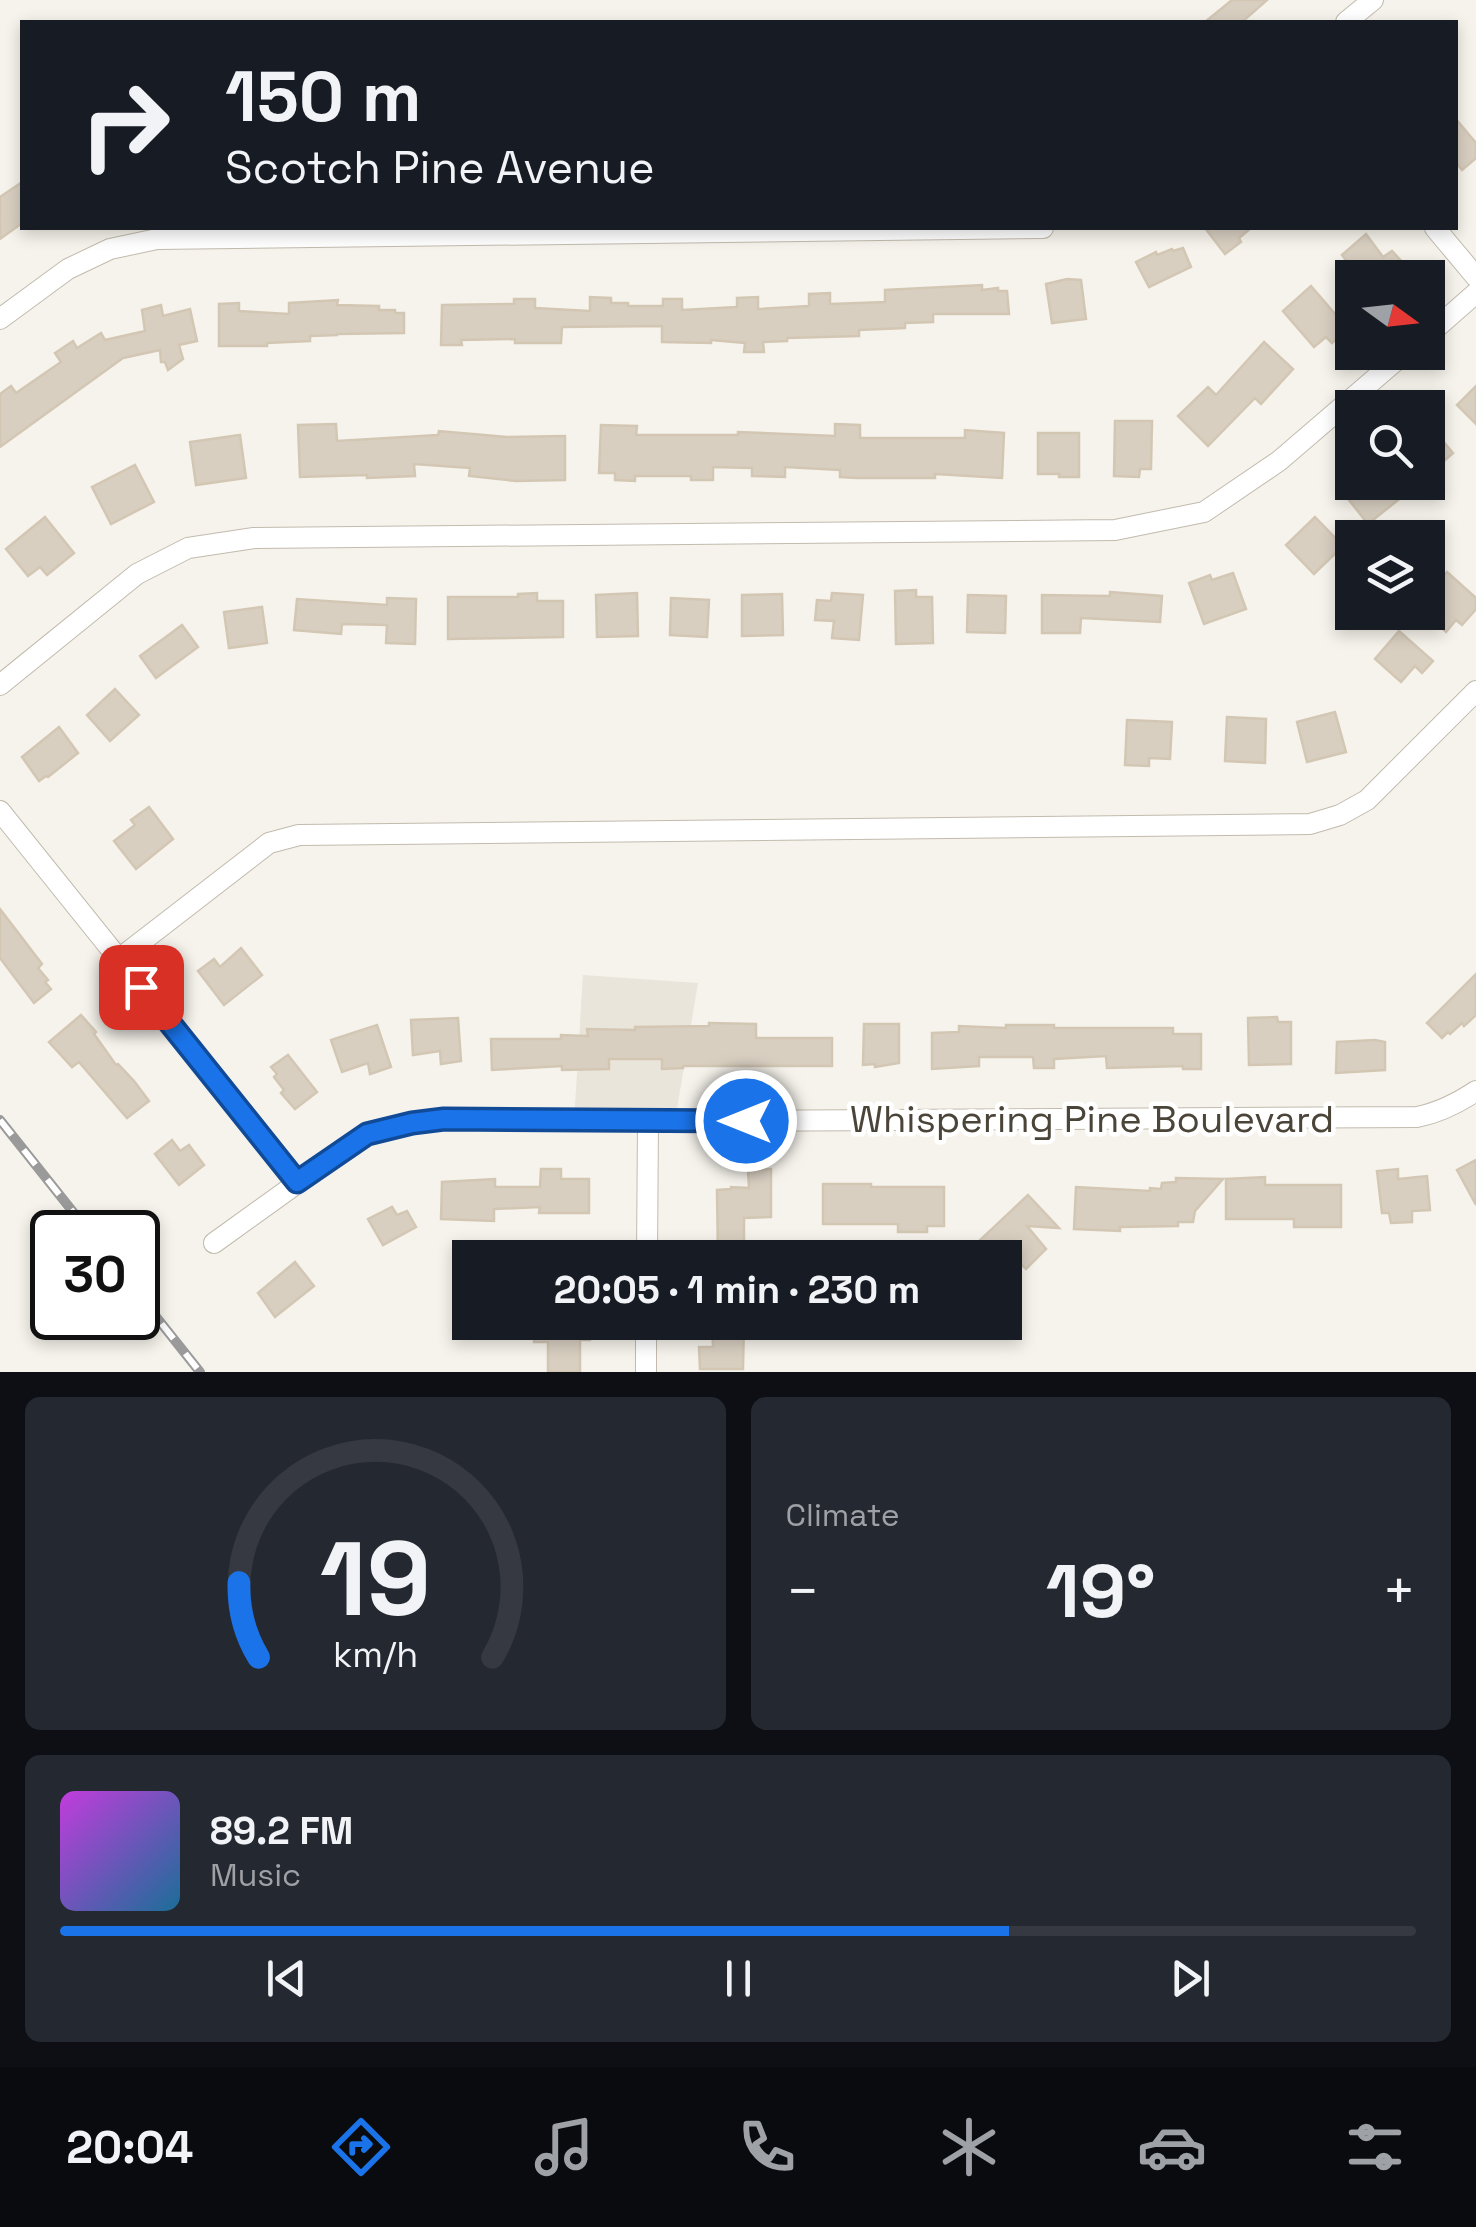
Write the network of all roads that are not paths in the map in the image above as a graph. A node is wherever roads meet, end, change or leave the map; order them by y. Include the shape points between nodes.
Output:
1 (1373, 0) edge
2 (1348, 20) edge
3 (882, 230) edge
4 (1437, 230) edge
5 (1476, 277) edge
6 (1476, 294) edge
7 (0, 319) edge
8 (1445, 320) edge
9 (1385, 370) edge
10 (0, 686) edge
11 (1476, 691) edge
12 (0, 811) edge
13 (119, 959) junction
14 (1476, 1091) edge
15 (648, 1120) junction
16 (297, 1182) junction
17 (647, 1240) edge
18 (214, 1242) dead end
19 (646, 1340) edge
20 (646, 1372) edge

1 - 2 street
3 - 7 street via 157,239 110,249 68,269
4 - 5 street
6 - 8 street
9 - 10 street via 1279,460 1204,512 1116,530 254,538 188,548 137,574
11 - 13 street via 1366,800 1310,824 299,835 269,842
12 - 13 street
13 - 16 street
14 - 15 street, Whispering Pine Boulevard via 1417,1118
15 - 16 street, Whispering Pine Boulevard via 412,1123 367,1134
15 - 17 street
16 - 18 street, Whispering Pine Boulevard
19 - 20 street

